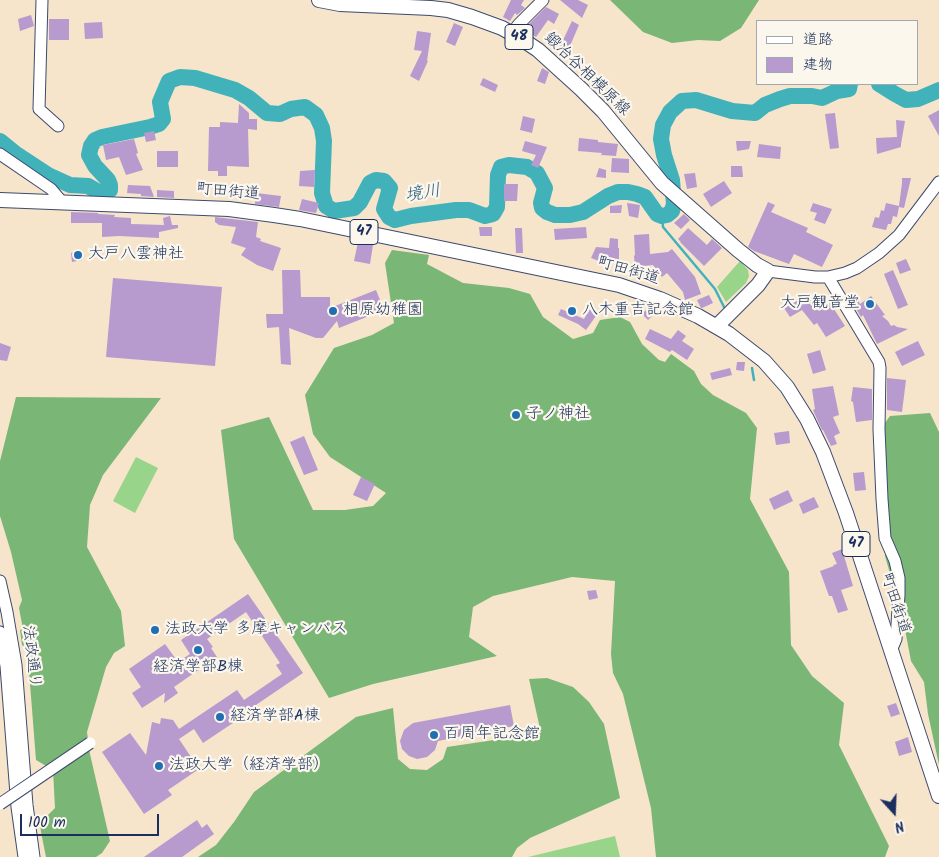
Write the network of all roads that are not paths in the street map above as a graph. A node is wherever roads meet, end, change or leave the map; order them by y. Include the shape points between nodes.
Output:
1 (42, 0) edge
2 (319, 0) edge
3 (543, 0) edge
4 (512, 33) junction
5 (58, 126) dead end
6 (0, 154) edge
7 (939, 182) edge
8 (0, 200) edge
9 (62, 202) junction
10 (768, 271) junction
11 (828, 277) junction
12 (716, 326) junction
13 (0, 581) edge
14 (0, 632) edge
15 (891, 650) junction
16 (9, 710) edge
17 (92, 741) dead end
18 (939, 796) edge
19 (0, 804) edge
20 (24, 857) edge
21 (34, 857) edge

1 - 5 street via 39,109
2 - 4 main road, 鍛冶谷相模原線 / 48 via 352,5 440,9
3 - 4 street
4 - 10 main road, 鍛冶谷相模原線 / 48 via 538,50 604,111 662,183 738,250
6 - 9 street via 50,189
7 - 11 street via 890,244 858,268
8 - 9 main road, 町田街道 / 47
9 - 12 main road, 町田街道 / 47 via 274,214 619,285 660,299
10 - 11 street
10 - 12 main road
11 - 15 street via 879,362 878,429 885,538 895,561 900,595 896,640
12 - 15 main road, 町田街道 / 47 via 772,369 807,419 839,493
13 - 16 street, 法政通り via 13,645
14 - 16 street, 法政通り
15 - 18 main road, 町田街道 / 47
16 - 20 street, 法政通り
16 - 21 street, 法政通り
17 - 19 street, bridge

